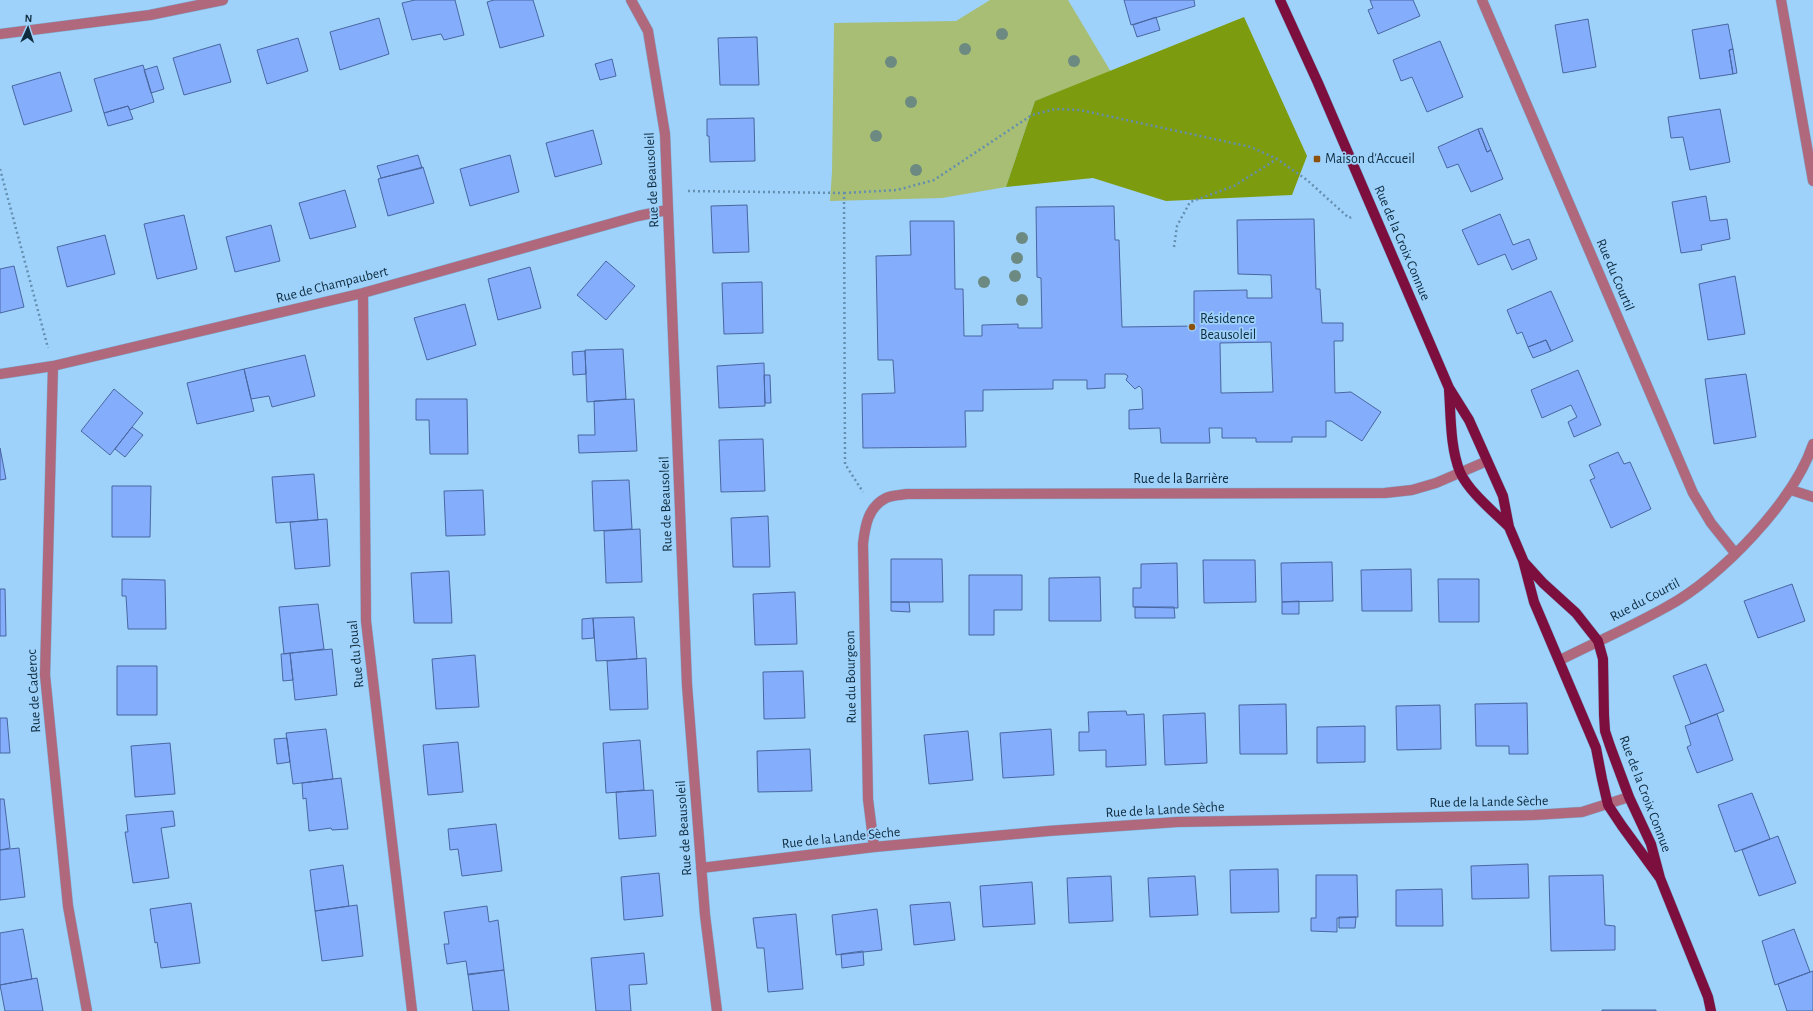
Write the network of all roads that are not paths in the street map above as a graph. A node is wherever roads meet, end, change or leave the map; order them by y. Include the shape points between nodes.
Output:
1 (223, 0) edge
2 (631, 0) edge
3 (1280, 0) edge
4 (1482, 0) edge
5 (1781, 0) edge
6 (0, 34) edge
7 (1813, 181) edge
8 (667, 210) junction
9 (363, 293) junction
10 (53, 366) junction
11 (0, 374) edge
12 (1449, 388) junction
13 (1813, 444) edge
14 (1487, 461) junction
15 (1461, 472) junction
16 (1791, 490) junction
17 (1813, 497) edge
18 (874, 507) joint
19 (1509, 527) junction
20 (1735, 553) junction
21 (1523, 560) junction
22 (1598, 641) junction
23 (1560, 660) junction
24 (1629, 798) junction
25 (1608, 805) junction
26 (874, 848) junction
27 (701, 868) junction
28 (1660, 878) junction
29 (87, 1011) edge
30 (412, 1011) edge
31 (717, 1011) edge
32 (1711, 1011) edge

1 - 6 street via 150,16
2 - 8 street, Rue de Beausoleil via 648,31 665,134
3 - 12 main road, Rue de la Croix Connue
4 - 20 street, Rue du Courtil via 1693,493 1711,523
5 - 7 street
8 - 9 street, Rue de Champaubert
8 - 27 street, Rue de Beausoleil via 687,685
9 - 10 street, Rue de Champaubert
9 - 30 street, Rue du Joual via 366,621
10 - 11 street, Rue de Champaubert
10 - 29 street, Rue de Caderoc via 44,675 68,906
12 - 14 main road, Rue de la Croix Connue via 1469,420
12 - 15 main road, Rue de la Croix Connue via 1454,448
13 - 16 street, Rue du Courtil
14 - 15 street, Rue de la Barrière
14 - 19 main road, Rue de la Croix Connue via 1503,496
15 - 18 street, Rue de la Barrière via 1412,490 1385,493 907,494 886,498
15 - 19 main road, Rue de la Croix Connue via 1468,484
16 - 17 street
16 - 20 street, Rue du Courtil via 1778,508
18 - 26 street, Rue du Bourgeon via 865,526 863,544 868,800
19 - 21 main road, Rue de la Croix Connue
20 - 22 street, Rue du Courtil via 1704,583 1670,606
21 - 22 main road, Rue de la Croix Connue via 1543,583 1576,612
21 - 23 main road, Rue de la Croix Connue via 1534,602
22 - 23 street, Rue du Courtil
22 - 24 main road, Rue de la Croix Connue via 1603,659 1606,731
23 - 25 main road, Rue de la Croix Connue via 1596,748
24 - 25 street, Rue de la Lande Sèche
24 - 28 main road, Rue de la Croix Connue via 1651,844
25 - 26 street, Rue de la Lande Sèche via 1582,812 1546,815 1177,822 1048,831
25 - 28 main road, Rue de la Croix Connue
26 - 27 street, Rue de la Lande Sèche
27 - 31 street, Rue de Beausoleil
28 - 32 main road, Rue de la Croix Connue via 1708,997

